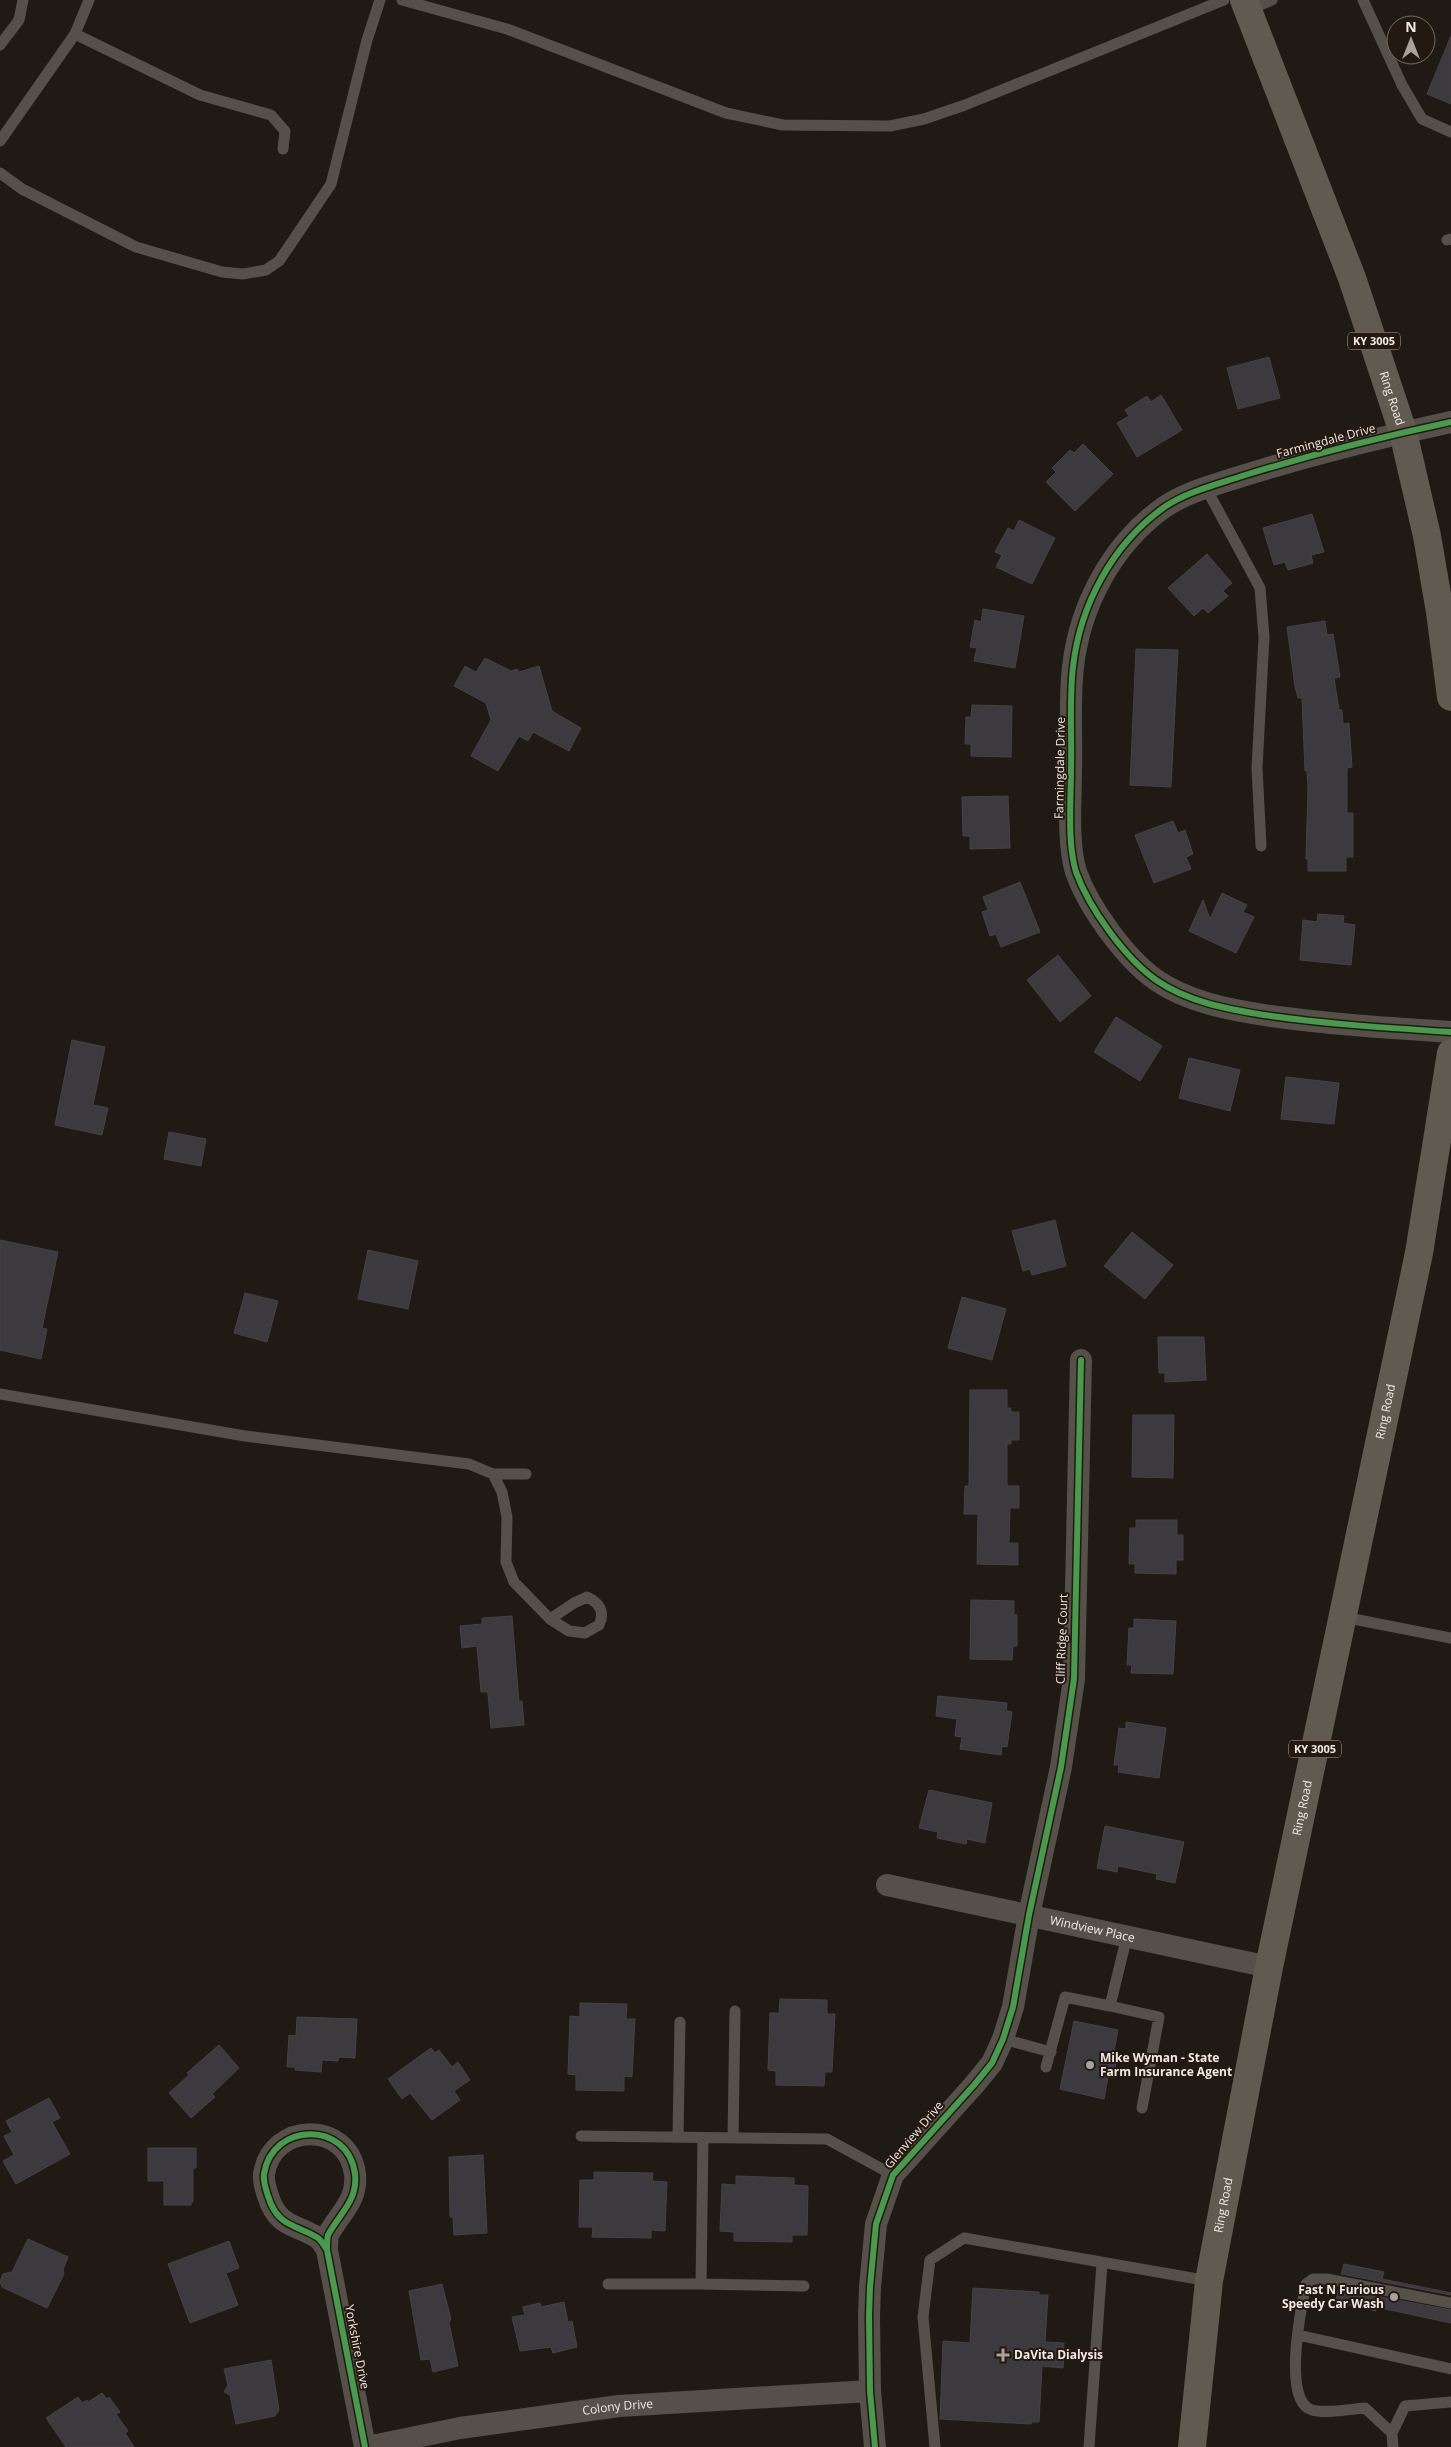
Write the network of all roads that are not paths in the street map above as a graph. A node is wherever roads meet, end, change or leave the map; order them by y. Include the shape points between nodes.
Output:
1 (23, 0) edge
2 (89, 0) edge
3 (380, 0) edge
4 (402, 0) edge
5 (1362, 0) edge
6 (1247, 3) edge
7 (74, 34) junction
8 (0, 45) edge
9 (1451, 132) edge
10 (0, 141) edge
11 (283, 149) dead end
12 (0, 173) edge
13 (1451, 422) edge
14 (1403, 432) junction
15 (1206, 488) junction
16 (1451, 697) edge
17 (1261, 846) dead end
18 (1451, 1032) edge
19 (1451, 1053) edge
20 (1081, 1360) dead end
21 (0, 1394) edge
22 (493, 1474) junction
23 (526, 1474) dead end
24 (1343, 1617) junction
25 (550, 1619) dead end
26 (1451, 1638) edge
27 (887, 1885) dead end
28 (1029, 1915) junction
29 (1127, 1936) junction
30 (1269, 1967) junction
31 (1110, 2006) junction
32 (735, 2012) dead end
33 (680, 2022) dead end
34 (1003, 2039) junction
35 (1051, 2052) junction
36 (1046, 2067) dead end
37 (1142, 2108) dead end
38 (581, 2136) dead end
39 (678, 2137) junction
40 (703, 2138) junction
41 (733, 2138) junction
42 (893, 2174) junction
43 (327, 2250) junction
44 (1102, 2263) junction
45 (1209, 2282) junction
46 (608, 2284) dead end
47 (701, 2284) junction
48 (804, 2286) dead end
49 (1451, 2303) edge
50 (1298, 2335) junction
51 (1451, 2369) edge
52 (870, 2391) junction
53 (1451, 2402) edge
54 (1392, 2433) junction
55 (366, 2447) edge
56 (875, 2447) edge
57 (935, 2447) edge
58 (1089, 2447) edge
59 (1192, 2447) edge
60 (1392, 2447) edge

1 - 8 lane via 19,20
2 - 7 lane
3 - 12 lane via 331,184 279,261 266,270 243,274 222,272 136,247 22,189
4 - 6 lane via 507,29 726,112 783,125 847,127 890,126 924,119
5 - 9 lane via 1402,85 1422,118
6 - 14 main road, Ring Road / KY 3005 via 1352,278
7 - 10 lane
7 - 11 lane via 200,95 272,115 284,130
13 - 14 street, Farmingdale Drive
14 - 15 street, Farmingdale Drive
14 - 16 main road, Ring Road / KY 3005 via 1428,545
15 - 17 lane via 1260,588 1264,636 1257,768
15 - 18 street, Farmingdale Drive via 1164,508 1138,530 1112,561 1092,593 1082,626 1073,667 1071,830 1075,869 1089,902 1105,926 1156,980 1191,998 1237,1010 1314,1022
19 - 24 main road, Ring Road / KY 3005 via 1419,1253
20 - 28 street, Cliff Ridge Court via 1074,1679 1060,1767
21 - 22 lane via 245,1436 469,1464
22 - 23 lane
22 - 25 lane via 502,1492 507,1517 506,1562 514,1582
24 - 26 lane
24 - 30 main road, Ring Road / KY 3005
27 - 28 street, Windview Place
28 - 29 street, Windview Place
28 - 34 street, Glenview Drive via 1013,2007
29 - 30 street, Windview Place
29 - 31 lane
30 - 45 main road, Ring Road / KY 3005
31 - 35 lane via 1065,1997
31 - 37 lane via 1160,2018
32 - 41 lane
33 - 39 lane
34 - 35 lane
34 - 42 street, Glenview Drive via 992,2063
35 - 36 lane
38 - 39 lane
39 - 40 lane
40 - 41 lane
40 - 47 lane
41 - 42 lane via 827,2139
42 - 52 street, Glenview Drive via 876,2224 870,2287
43 - 43 street, Yorkshire Drive via 328,2237 352,2199 355,2172 341,2145 328,2137 300,2135 274,2148 266,2161 265,2187 269,2201 281,2219 319,2239
43 - 55 street, Yorkshire Drive
44 - 45 lane
44 - 57 lane via 964,2238 930,2260 923,2317
44 - 58 lane
45 - 59 main road, Ring Road / KY 3005
46 - 47 lane
47 - 48 lane
49 - 50 lane via 1313,2278 1306,2284
50 - 51 lane
50 - 54 lane via 1296,2392 1303,2406 1312,2410 1365,2408
52 - 55 street, Colony Drive via 619,2406 460,2428
52 - 56 street, Glenview Drive
53 - 54 lane via 1405,2406
54 - 60 lane

